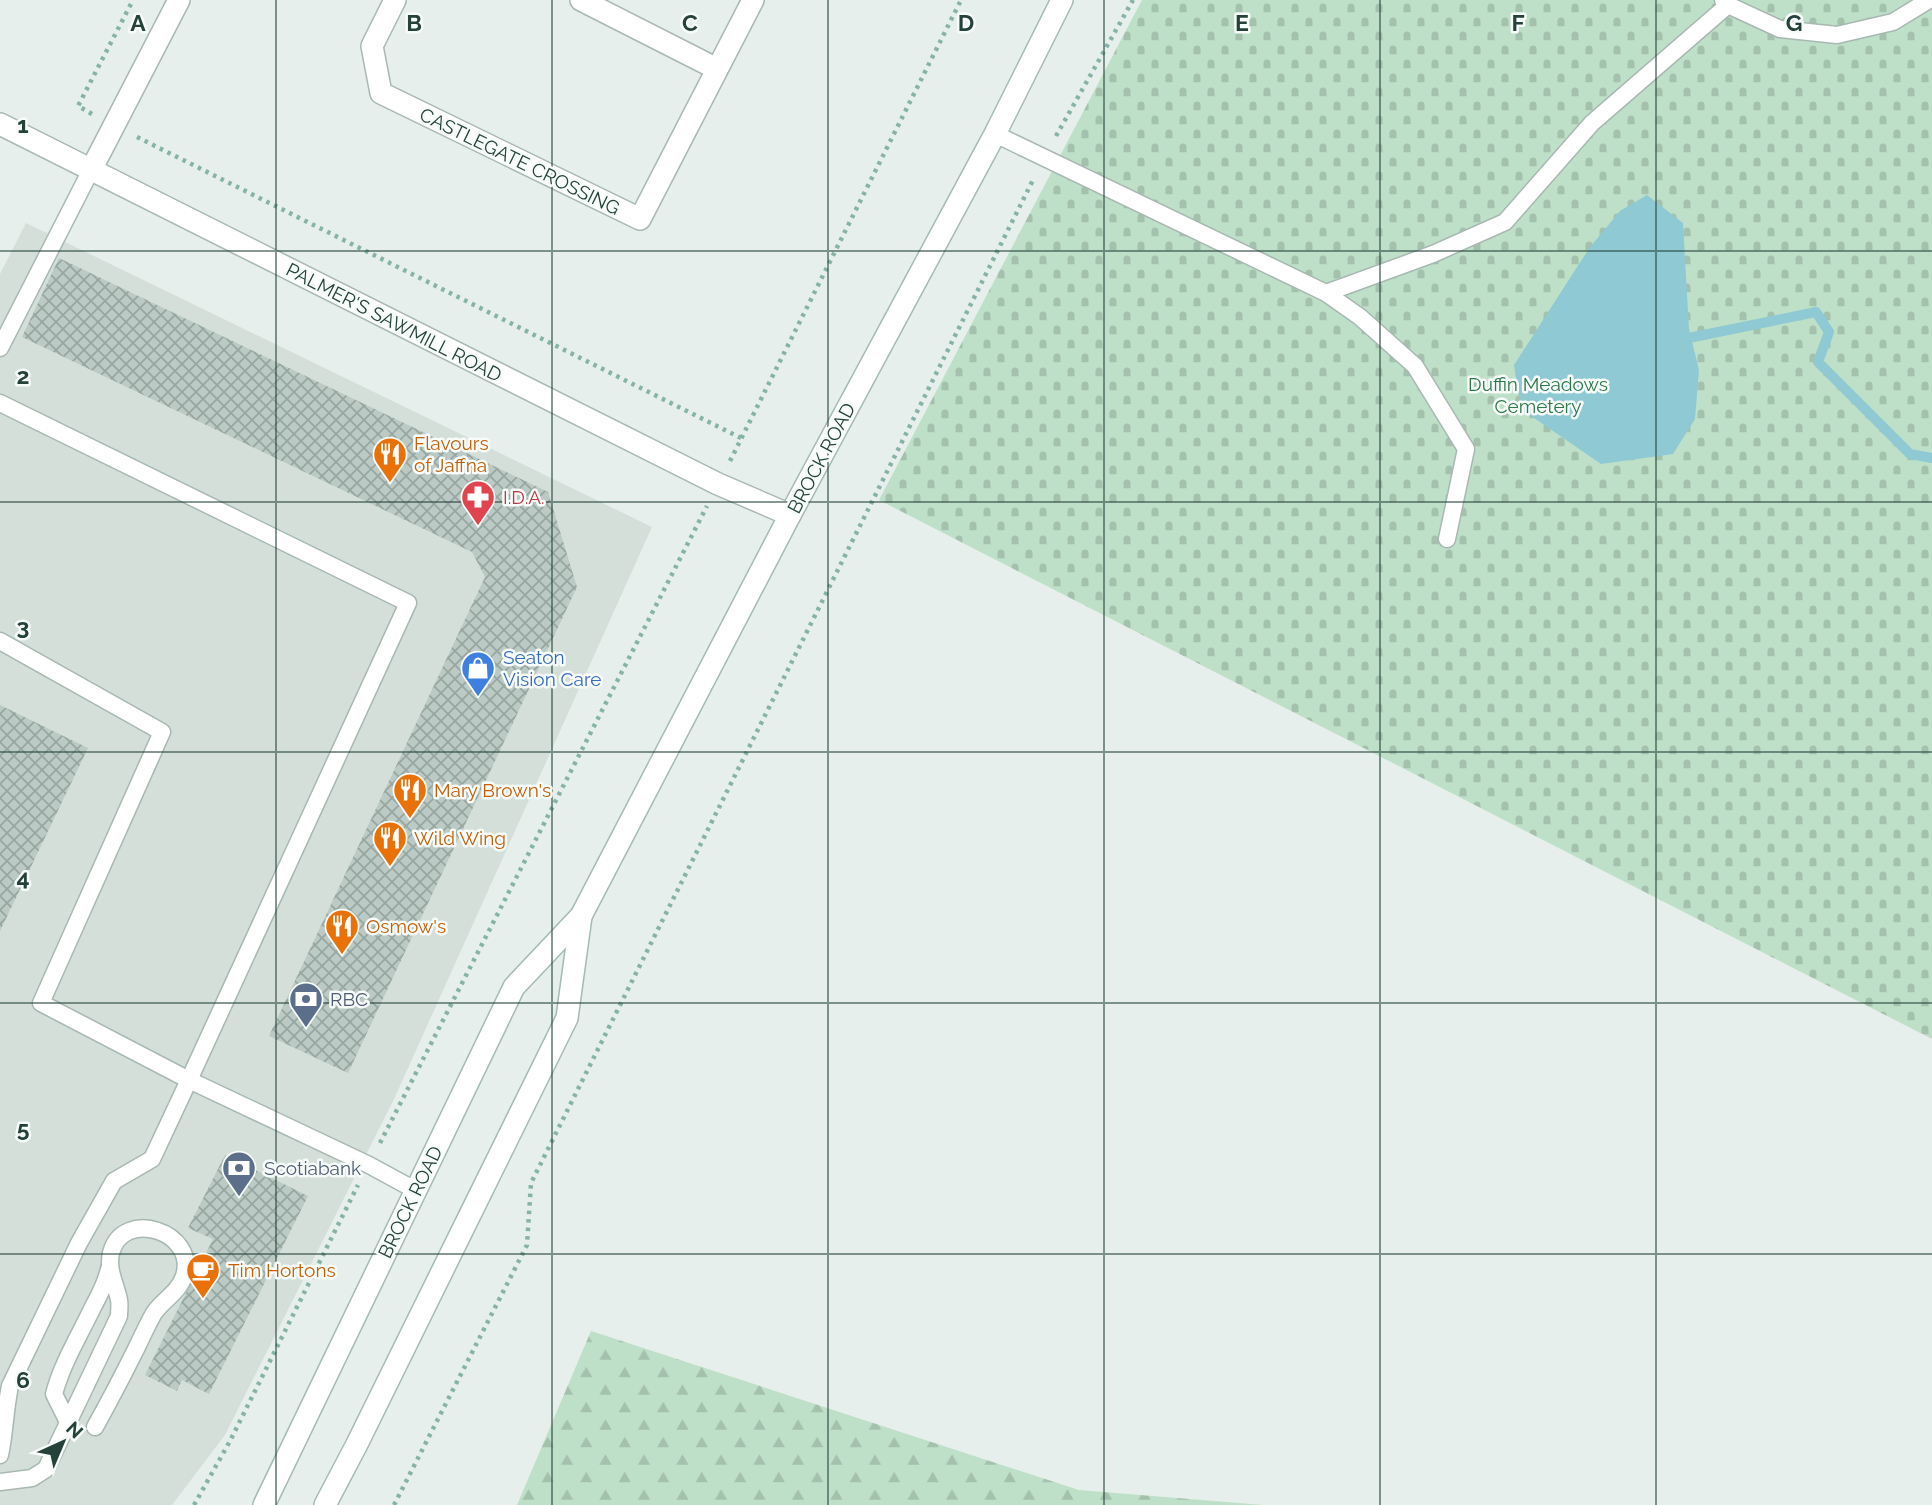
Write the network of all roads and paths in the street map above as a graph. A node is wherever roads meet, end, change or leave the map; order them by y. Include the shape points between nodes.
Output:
1 (133, 0) edge
2 (179, 0) edge
3 (395, 0) edge
4 (581, 0) edge
5 (753, 0) edge
6 (961, 0) edge
7 (1062, 0) edge
8 (1133, 0) edge
9 (1929, 0) edge
10 (1726, 2) edge
11 (717, 69) junction
12 (0, 124) edge
13 (114, 126) junction
14 (995, 134) junction
15 (1044, 158) junction
16 (91, 170) junction
17 (1326, 293) junction
18 (0, 348) edge
19 (0, 403) edge
20 (741, 438) junction
21 (718, 484) junction
22 (790, 515) junction
23 (1447, 539) dead end
24 (0, 641) edge
25 (581, 916) junction
26 (189, 1080) junction
27 (369, 1165) junction
28 (415, 1190) junction
29 (110, 1268) junction
30 (68, 1422) junction
31 (96, 1427) dead end
32 (0, 1455) edge
33 (0, 1482) edge
34 (194, 1505) edge
35 (264, 1505) edge
36 (325, 1505) edge
37 (394, 1505) edge

1 - 13 path via 78,106
2 - 13 main road
3 - 11 main road, CASTLEGATE CROSSING via 372,46 381,93 640,219
4 - 11 main road
5 - 11 main road, CASTLEGATE CROSSING
6 - 20 path
7 - 14 main road, BROCK ROAD
8 - 15 path
9 - 10 lane via 1893,22 1838,35 1780,29
10 - 17 lane via 1592,123 1505,222
12 - 16 main road, PALMER'S SAWMILL ROAD
13 - 16 main road
13 - 20 path
14 - 15 lane
14 - 22 main road, BROCK ROAD
15 - 17 lane
15 - 37 path via 531,1183 527,1245
16 - 18 lane
16 - 21 main road, PALMER'S SAWMILL ROAD
17 - 23 lane via 1415,366 1466,449
19 - 26 lane via 408,603
20 - 21 path
21 - 22 main road, PALMER'S SAWMILL ROAD
21 - 27 path
22 - 25 main road, BROCK ROAD
24 - 26 lane via 162,732 41,1003
25 - 28 main road, BROCK ROAD via 514,987
25 - 36 main road, BROCK ROAD via 567,1018
26 - 27 lane
26 - 32 lane via 152,1159 114,1181 79,1243 10,1386
27 - 28 lane
27 - 34 path
28 - 35 main road, BROCK ROAD
29 - 30 lane via 119,1316
29 - 30 lane via 106,1286 54,1394
29 - 31 lane via 116,1242 136,1229 150,1228 173,1239 186,1262 178,1288 154,1314
30 - 33 lane via 46,1469 32,1478

